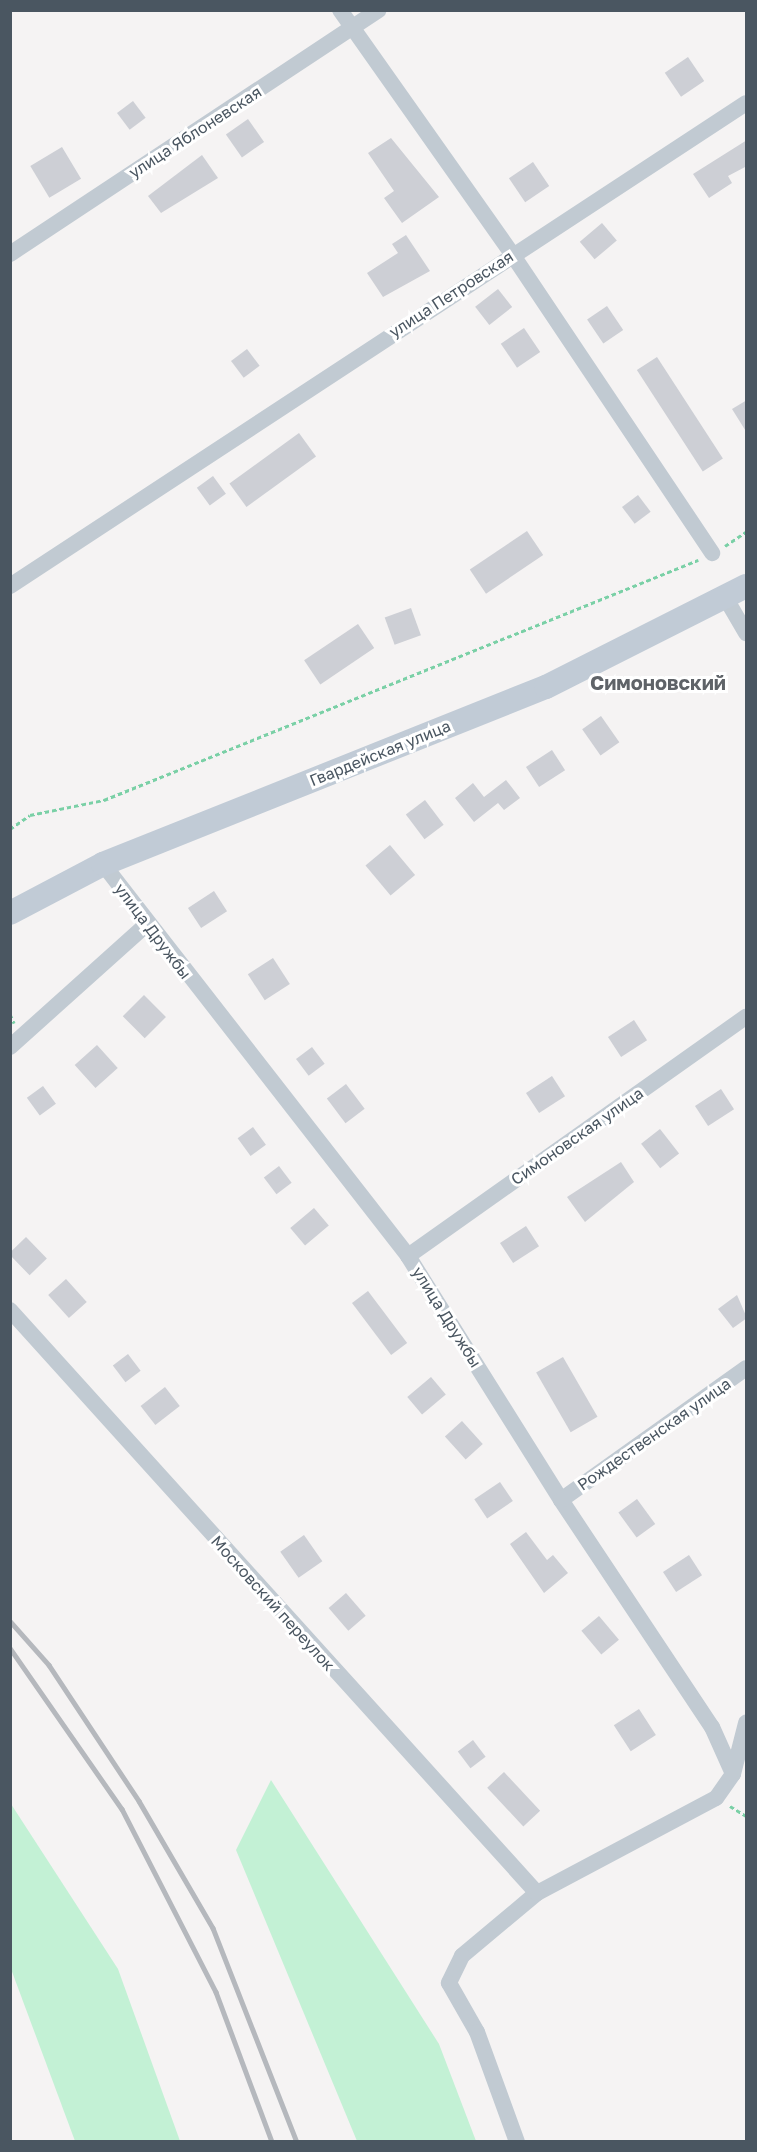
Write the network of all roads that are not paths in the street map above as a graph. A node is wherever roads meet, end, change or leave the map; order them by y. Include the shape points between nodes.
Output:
1 (340, 10) edge
2 (379, 10) edge
3 (352, 28) junction
4 (747, 103) edge
5 (10, 254) edge
6 (512, 254) junction
7 (712, 553) road end
8 (10, 586) edge
9 (747, 586) edge
10 (725, 597) junction
11 (747, 633) edge
12 (103, 864) junction
13 (10, 914) edge
14 (146, 925) junction
15 (747, 1017) edge
16 (10, 1047) edge
17 (408, 1256) junction
18 (10, 1310) edge
19 (747, 1368) edge
20 (561, 1500) junction
21 (747, 1723) edge
22 (733, 1774) junction
23 (537, 1893) junction
24 (518, 2142) edge

1 - 3 street
2 - 3 street, улица Яблоневская
3 - 5 street, улица Яблоневская
3 - 6 street
4 - 6 street, улица Петровская
6 - 7 street
6 - 8 street, улица Петровская
9 - 10 street, Гвардейская улица
10 - 11 street
10 - 12 street, Гвардейская улица via 546,687
12 - 13 street, Гвардейская улица
12 - 14 street, улица Дружбы
14 - 16 street
14 - 17 street, улица Дружбы
15 - 17 street, Симоновская улица
17 - 20 street, улица Дружбы
18 - 23 street, Московский переулок
19 - 20 street, Рождественская улица
20 - 22 street, улица Дружбы via 712,1727
21 - 22 street
22 - 23 street via 716,1798
23 - 24 street via 462,1956 449,1983 477,2032

